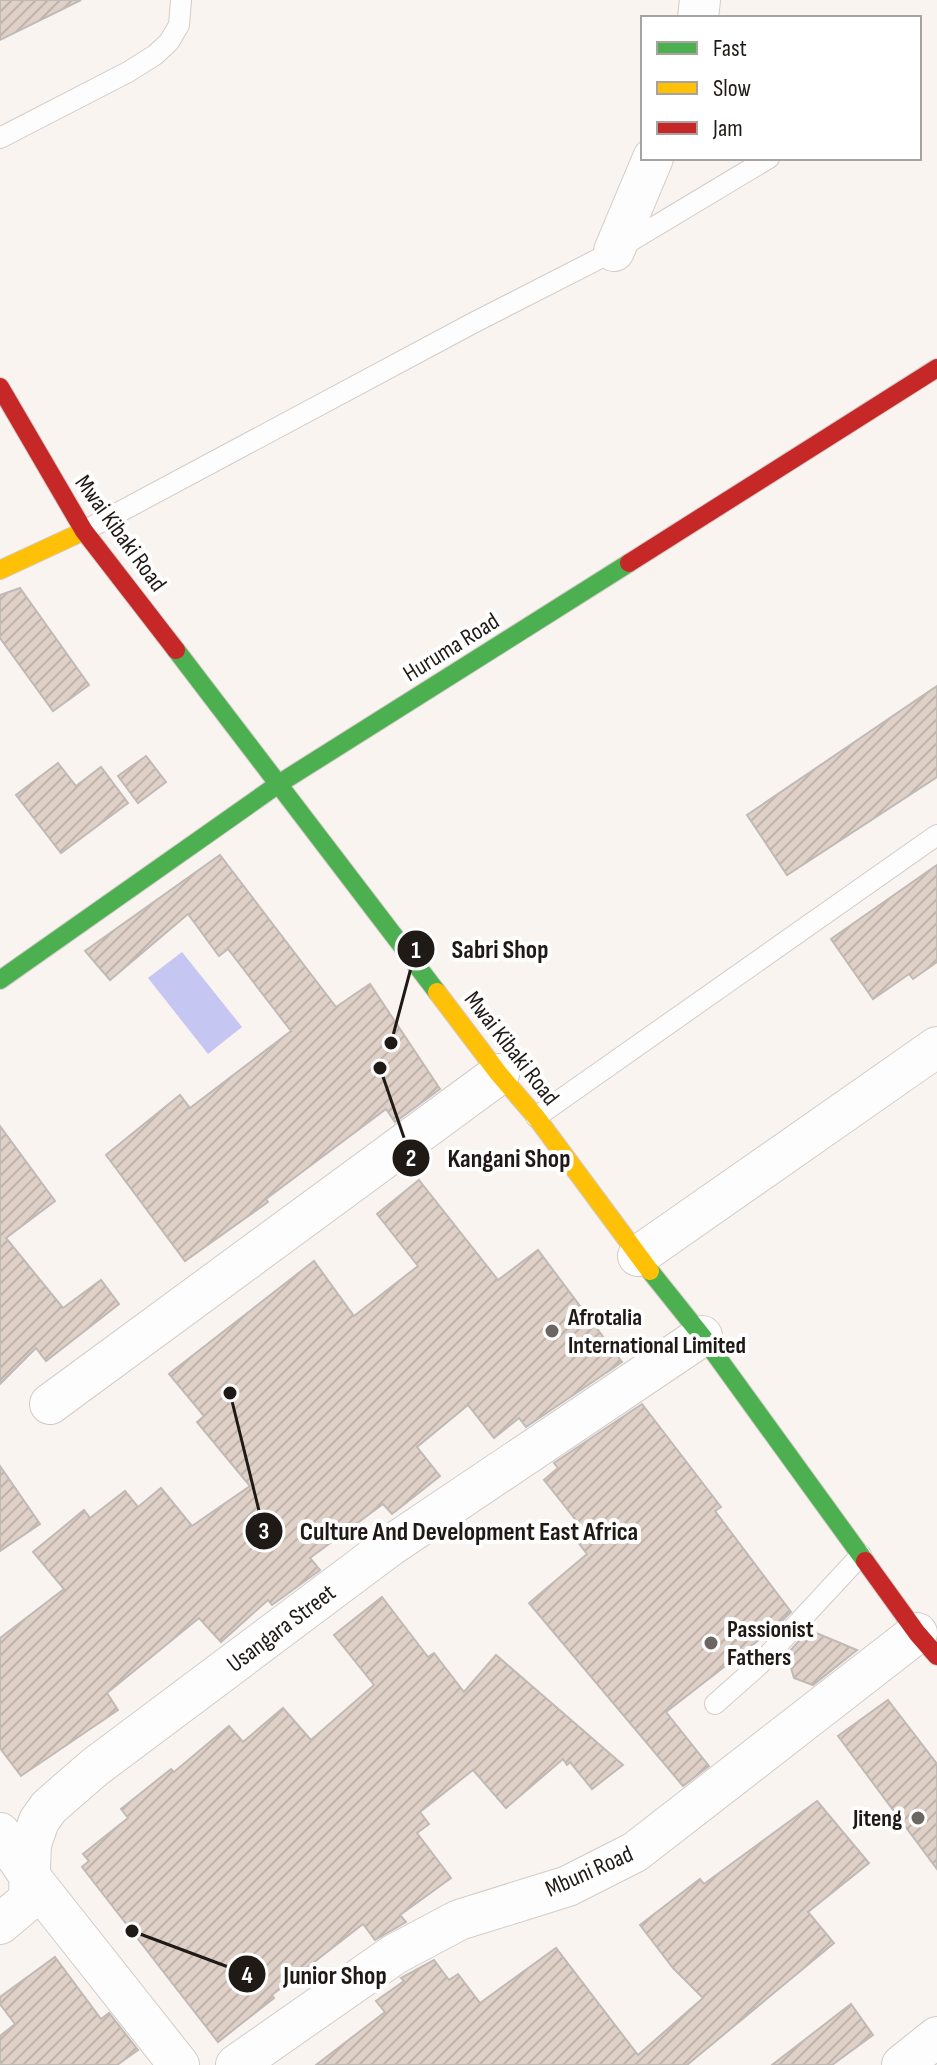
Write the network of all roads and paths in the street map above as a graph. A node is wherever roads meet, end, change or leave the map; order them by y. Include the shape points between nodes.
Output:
1 (181, 0) edge
2 (0, 138) edge
3 (652, 160) edge
4 (766, 160) edge
5 (614, 251) junction
6 (937, 368) edge
7 (0, 387) edge
8 (84, 531) junction
9 (0, 570) edge
10 (280, 783) junction
11 (937, 835) edge
12 (0, 980) edge
13 (937, 1047) edge
14 (499, 1074) junction
15 (536, 1117) junction
16 (638, 1256) junction
17 (702, 1336) junction
18 (50, 1404) dead end
19 (861, 1555) junction
20 (927, 1645) edge
21 (715, 1704) dead end
22 (0, 1833) edge
23 (31, 1878) junction
24 (0, 1924) edge
25 (937, 2037) edge
26 (179, 2065) edge
27 (236, 2065) edge
28 (902, 2065) edge

1 - 2 lane via 179,25 155,55
3 - 5 street
4 - 5 lane
5 - 8 lane
6 - 10 main road, Huruma Road
7 - 8 main road, Mwai Kibaki Road
8 - 9 main road
8 - 10 main road, Mwai Kibaki Road
10 - 12 main road, Huruma Road
10 - 14 main road, Mwai Kibaki Road
11 - 15 lane
13 - 16 street
14 - 15 main road, Mwai Kibaki Road
14 - 18 street
15 - 16 main road, Mwai Kibaki Road
16 - 17 main road, Mwai Kibaki Road
17 - 19 main road, Mwai Kibaki Road
17 - 23 street, Usangara Street via 390,1546 95,1767 39,1821 31,1844
19 - 20 main road, Mwai Kibaki Road
19 - 21 lane via 759,1665
20 - 27 street, Mbuni Road via 635,1852 568,1886 459,1920 395,1954
22 - 23 street
23 - 24 street via 25,1903
23 - 26 street
25 - 28 street

